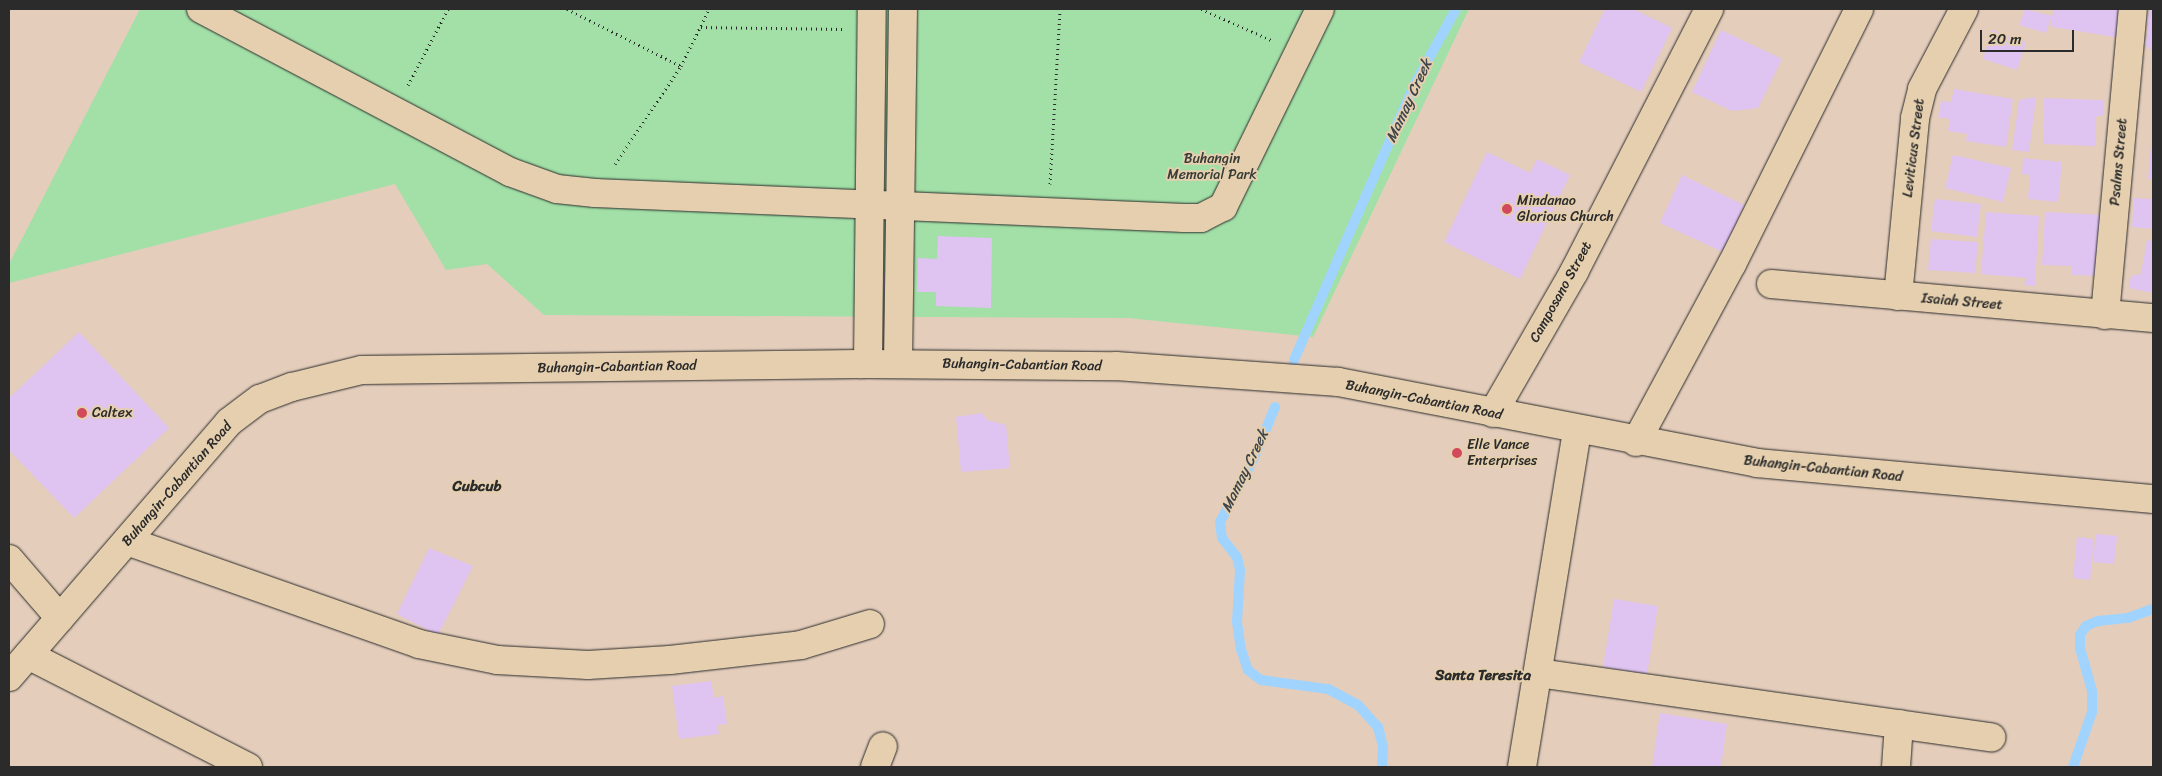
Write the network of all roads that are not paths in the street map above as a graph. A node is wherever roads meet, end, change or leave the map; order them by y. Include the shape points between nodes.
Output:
1 (201, 9) edge
2 (903, 9) edge
3 (1320, 9) edge
4 (1709, 9) edge
5 (1859, 9) edge
6 (1964, 9) edge
7 (2132, 9) edge
8 (872, 19) edge
9 (872, 57) junction
10 (902, 57) junction
11 (870, 204) junction
12 (901, 205) junction
13 (1771, 284) dead end
14 (1898, 296) junction
15 (2105, 315) junction
16 (2153, 318) edge
17 (868, 364) junction
18 (898, 364) junction
19 (1493, 413) junction
20 (1577, 430) junction
21 (1636, 442) junction
22 (2153, 499) edge
23 (127, 541) junction
24 (9, 559) edge
25 (60, 618) junction
26 (870, 624) dead end
27 (28, 655) junction
28 (1539, 673) junction
29 (9, 677) edge
30 (1900, 724) junction
31 (1991, 737) dead end
32 (248, 767) edge
33 (1522, 767) edge
34 (1896, 767) edge

1 - 11 street via 532,182 595,193
2 - 10 street
3 - 12 street via 1231,194 1213,214 1184,218
4 - 19 street, Camposano Street via 1574,272
5 - 21 street via 1732,264
6 - 14 street, Leviticus Street via 1922,89 1914,135
7 - 15 street, Psalms Street
8 - 9 street
9 - 10 street
9 - 11 street
10 - 12 street
11 - 12 street
11 - 17 street
12 - 18 street
13 - 14 street, Isaiah Street
14 - 15 street, Isaiah Street
15 - 16 street, Isaiah Street
17 - 18 street, Buhangin-Cabantian Road
17 - 23 street, Buhangin-Cabantian Road via 353,372 268,396 229,422
18 - 19 street, Buhangin-Cabantian Road via 1116,366 1338,382
19 - 20 street, Buhangin-Cabantian Road
20 - 21 street, Buhangin-Cabantian Road
20 - 28 street
21 - 22 street, Buhangin-Cabantian Road via 1757,463
23 - 25 street, Buhangin-Cabantian Road
23 - 26 street via 419,644 497,660 588,665 670,660 801,645
24 - 25 street
25 - 27 street, Buhangin-Cabantian Road
27 - 29 street, Buhangin-Cabantian Road
27 - 32 street
28 - 30 street
28 - 33 street
30 - 31 street
30 - 34 street

